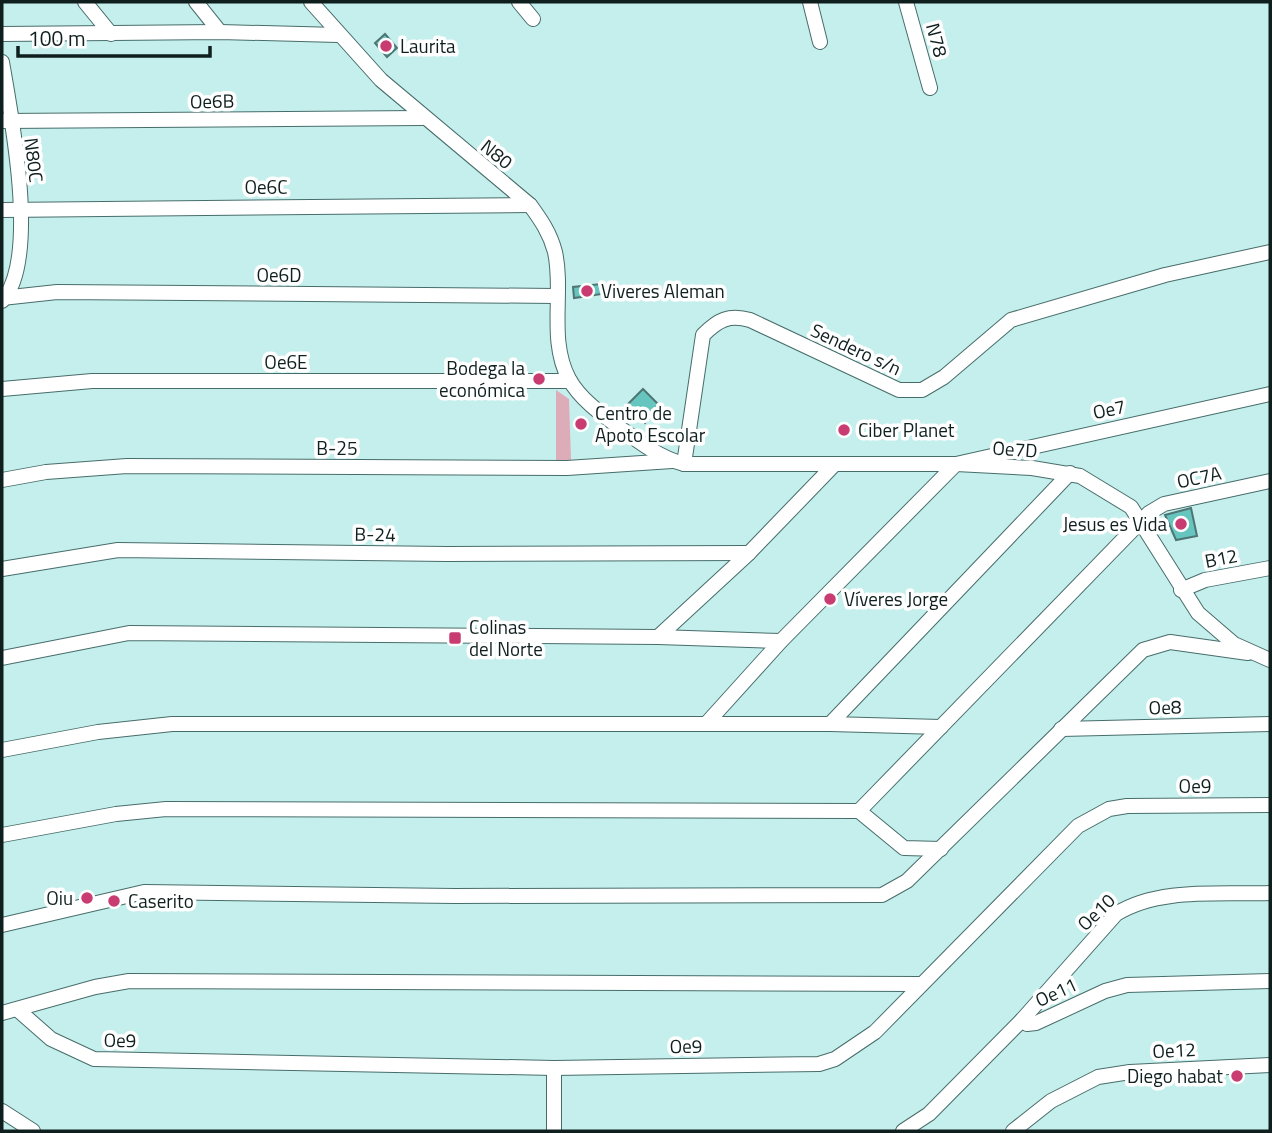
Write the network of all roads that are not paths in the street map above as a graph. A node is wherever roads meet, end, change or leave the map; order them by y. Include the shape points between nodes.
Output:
1 (85, 2) edge
2 (195, 2) edge
3 (311, 2) edge
4 (519, 2) edge
5 (810, 2) edge
6 (906, 2) edge
7 (533, 19) dead end
8 (220, 32) junction
9 (2, 34) edge
10 (111, 34) junction
11 (338, 35) junction
12 (820, 42) dead end
13 (2, 62) edge
14 (930, 88) dead end
15 (422, 118) junction
16 (6, 120) edge
17 (530, 205) junction
18 (21, 207) junction
19 (2, 210) edge
20 (1270, 252) edge
21 (556, 296) junction
22 (3, 299) edge
23 (570, 381) junction
24 (2, 389) edge
25 (1270, 394) edge
26 (679, 462) junction
27 (956, 464) junction
28 (834, 465) junction
29 (1070, 473) junction
30 (2, 480) edge
31 (1270, 481) edge
32 (1142, 521) junction
33 (749, 553) junction
34 (1270, 568) edge
35 (2, 569) edge
36 (1181, 590) junction
37 (658, 637) junction
38 (781, 641) junction
39 (1248, 653) junction
40 (2, 658) edge
41 (1270, 660) edge
42 (706, 724) junction
43 (830, 724) junction
44 (1270, 724) edge
45 (941, 727) junction
46 (1061, 729) junction
47 (2, 750) edge
48 (1270, 805) edge
49 (859, 811) junction
50 (2, 835) edge
51 (941, 849) junction
52 (1270, 892) edge
53 (2, 925) edge
54 (1270, 981) edge
55 (920, 984) junction
56 (18, 1010) junction
57 (2, 1013) edge
58 (1022, 1020) junction
59 (1270, 1065) edge
60 (554, 1068) junction
61 (2, 1111) edge
62 (31, 1131) edge
63 (554, 1131) edge
64 (903, 1131) edge
65 (1013, 1131) edge

1 - 10 street
2 - 8 street
3 - 11 street, N80
4 - 7 street
5 - 12 street
6 - 14 street, N78
8 - 10 street
8 - 11 street
9 - 10 street
11 - 15 street, N80
13 - 16 street, N80C
15 - 16 street, Oe6B
15 - 17 street, N80
16 - 18 street, N80C
17 - 18 street, Oe6C
17 - 21 street, N80 via 551,238
18 - 19 street, Oe6C
18 - 22 street, N80C via 20,253
20 - 26 street, Sendero s/n via 1165,275 1011,320 922,390 899,390 750,320 734,316 717,322 703,335
21 - 22 street, Oe6D via 57,292
21 - 23 street, N80 via 560,349
23 - 24 street, Oe6E via 92,381
23 - 26 street via 599,412
25 - 27 street, Oe7
26 - 28 street, Oe7D
26 - 30 street, B-25 via 567,468 127,466
27 - 28 street, Oe7D
27 - 29 street, Oe7D
27 - 38 street
28 - 33 street
29 - 32 street, Oe7D via 1112,493
29 - 43 street
31 - 32 street, OC7A via 1164,504
32 - 36 street, Oe7D
32 - 45 street, OC7A
33 - 35 street, B-24 via 118,550
33 - 37 street
34 - 36 street, B12 via 1205,580
36 - 39 street, Oe7D via 1215,629
37 - 38 street
37 - 40 street via 130,633
38 - 42 street
39 - 41 street, Oe7D
39 - 46 street via 1170,642 1143,650
42 - 43 street
42 - 47 street via 172,724
43 - 45 street
44 - 46 street, Oe8
45 - 49 street, OC7A
46 - 51 street
48 - 55 street, Oe9 via 1126,806 1090,818
49 - 50 street via 166,808
49 - 51 street via 904,848
51 - 53 street via 896,890 883,895 144,891
52 - 58 street, Oe10 via 1159,898 1129,906
54 - 58 street, Oe11 via 1126,985 1036,1023
55 - 56 street via 129,982
55 - 60 street, Oe9 via 875,1032 835,1059 819,1064
56 - 57 street
56 - 60 street, Oe9 via 51,1039 94,1059
58 - 64 street, Oe11 via 929,1114
59 - 65 street, Oe12 via 1097,1077 1051,1101
60 - 63 street
61 - 62 street

